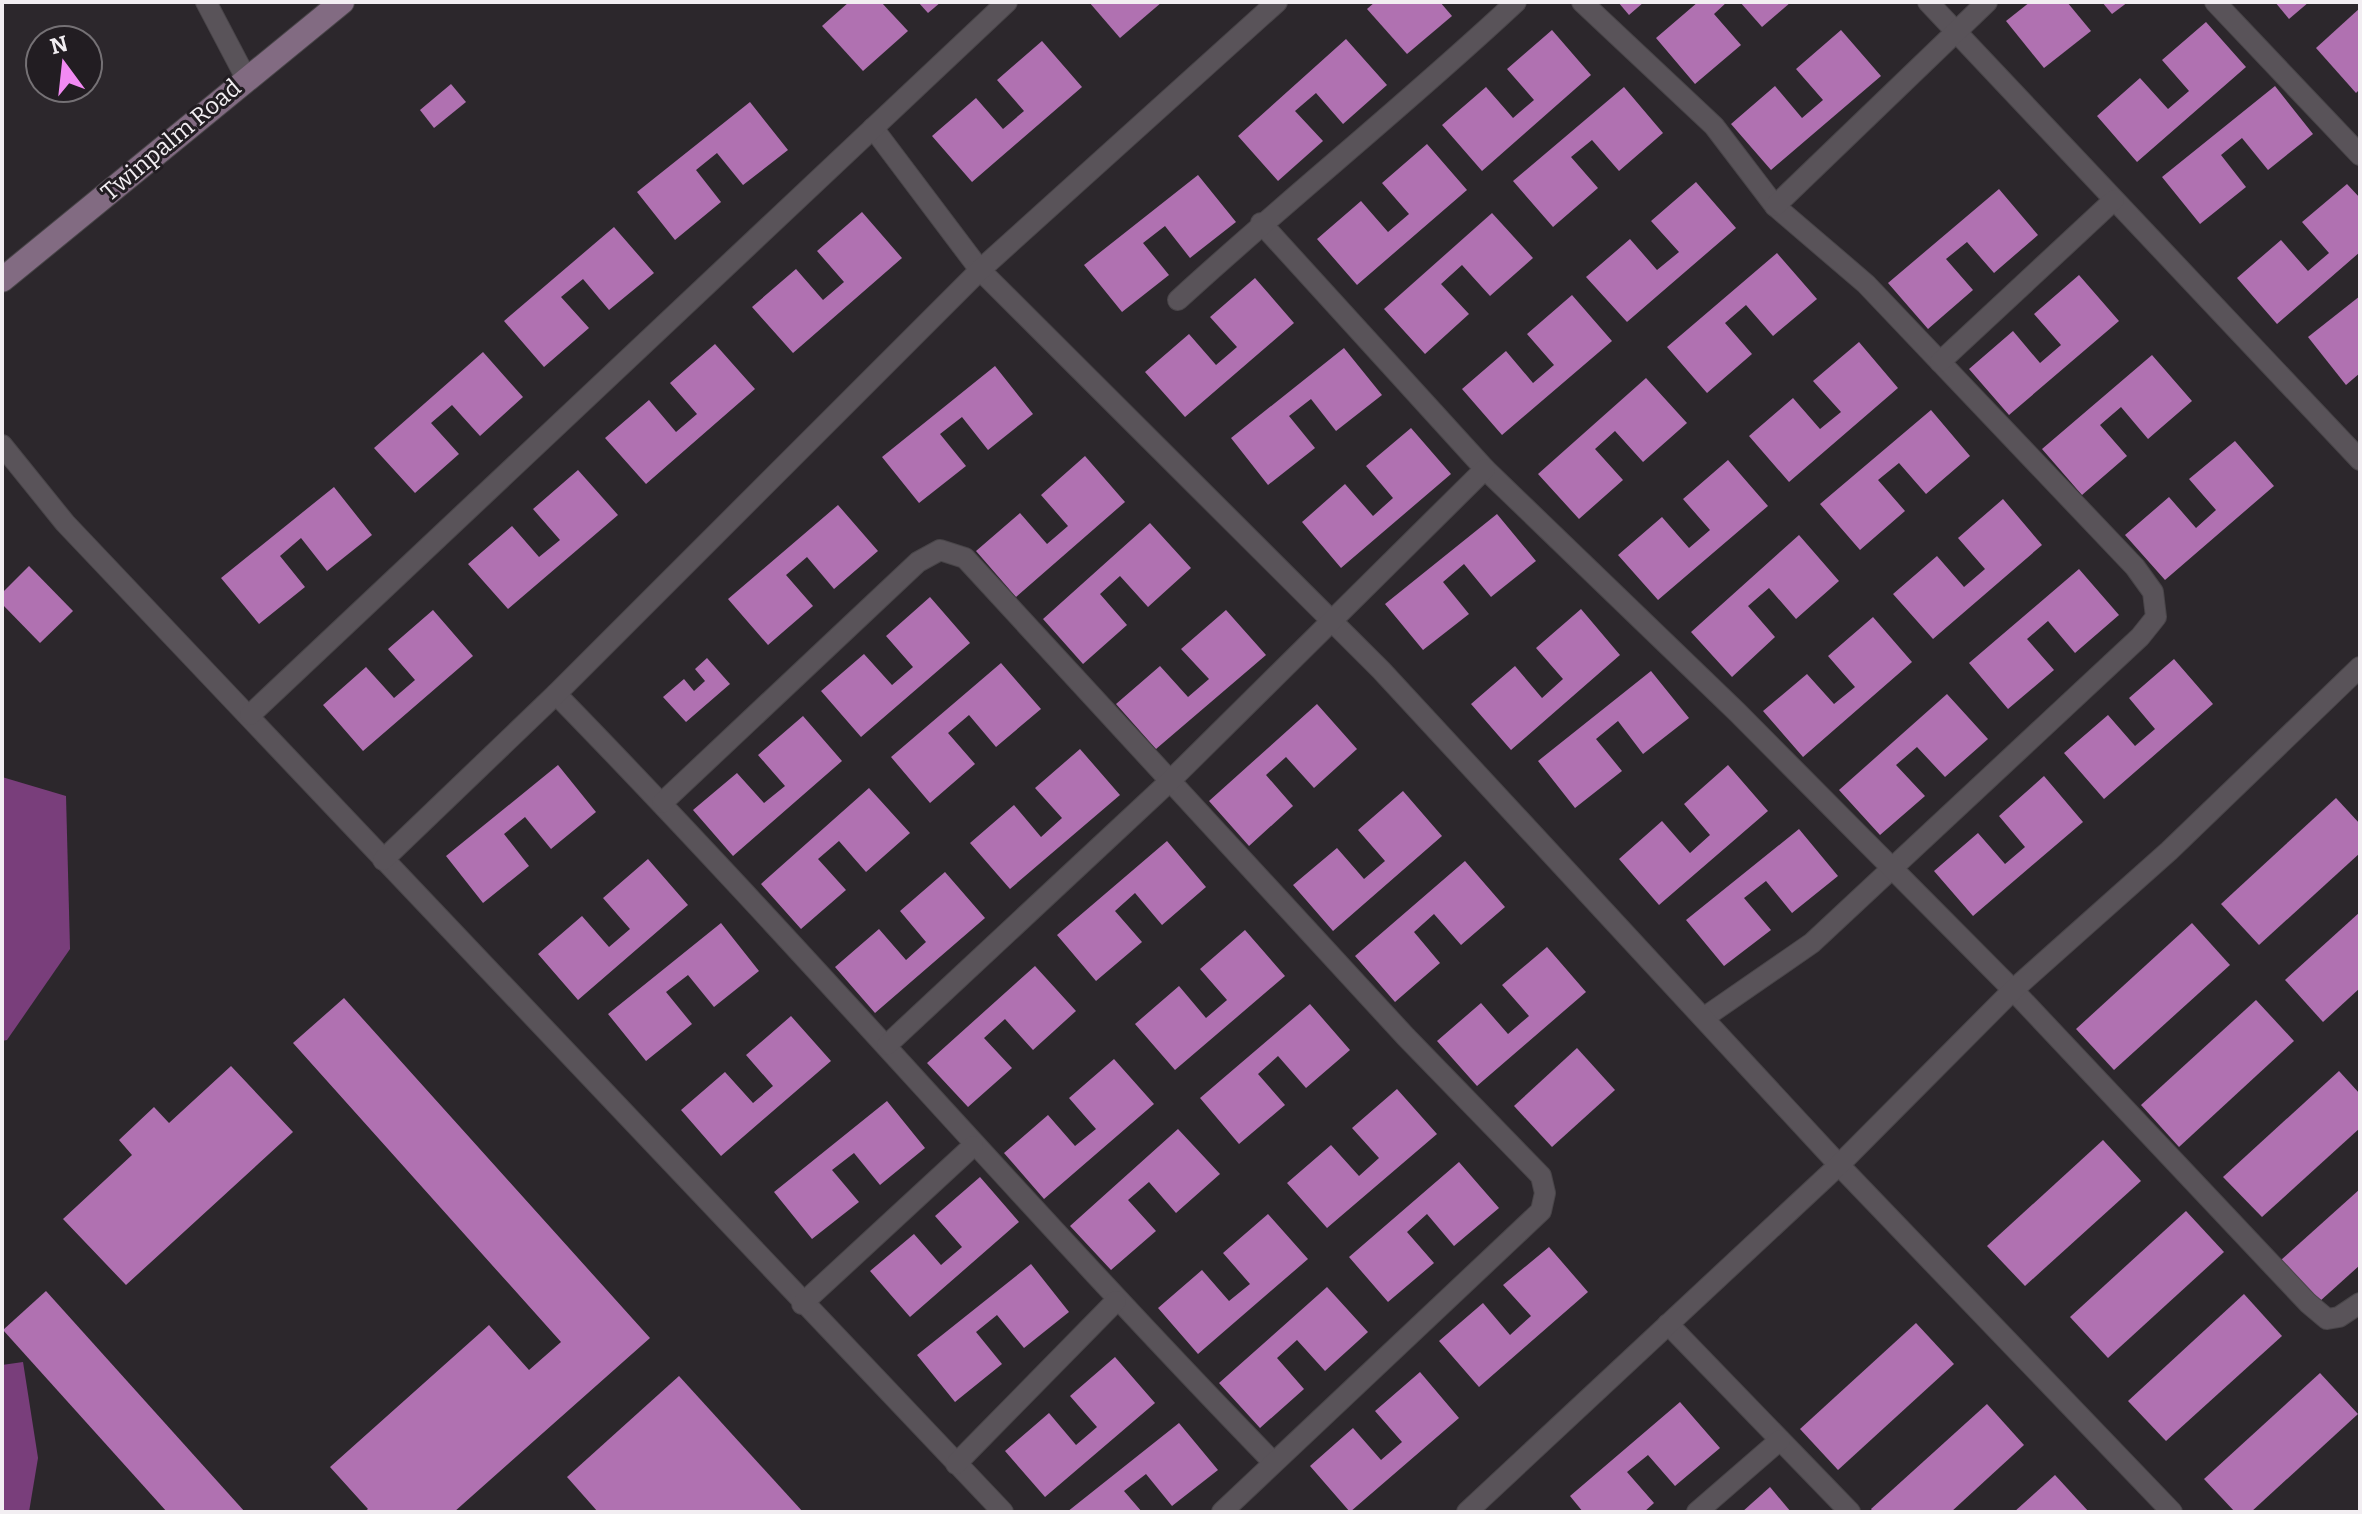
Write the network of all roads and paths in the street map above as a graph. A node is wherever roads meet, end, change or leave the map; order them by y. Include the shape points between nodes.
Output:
1 (206, 2) edge
2 (342, 2) edge
3 (1007, 2) edge
4 (1277, 2) edge
5 (1516, 2) edge
6 (1582, 2) edge
7 (1928, 2) edge
8 (1987, 2) edge
9 (2215, 2) edge
10 (1957, 33) junction
11 (246, 78) junction
12 (873, 128) junction
13 (2360, 155) edge
14 (2114, 200) junction
15 (1775, 206) junction
16 (1261, 223) junction
17 (980, 270) junction
18 (2, 280) edge
19 (1178, 300) dead end
20 (1940, 362) junction
21 (2, 445) edge
22 (2360, 460) edge
23 (1485, 469) junction
24 (1330, 619) junction
25 (2360, 667) edge
26 (556, 694) junction
27 (250, 715) junction
28 (1170, 781) junction
29 (662, 803) junction
30 (383, 860) junction
31 (1893, 869) junction
32 (2013, 990) junction
33 (1705, 1017) junction
34 (887, 1045) junction
35 (973, 1146) junction
36 (1839, 1165) junction
37 (1116, 1301) junction
38 (2360, 1303) edge
39 (802, 1304) junction
40 (1668, 1324) junction
41 (1780, 1440) junction
42 (1272, 1461) junction
43 (956, 1464) junction
44 (1003, 1512) edge
45 (1222, 1512) edge
46 (1467, 1512) edge
47 (1697, 1512) edge
48 (1850, 1512) edge
49 (2172, 1512) edge

1 - 11 lane
2 - 11 main road, Twinpalm Road
3 - 12 lane
4 - 17 lane
5 - 16 lane via 1416,96
6 - 15 lane via 1714,126
7 - 10 lane
8 - 10 lane
9 - 13 lane
10 - 14 lane
10 - 15 lane
11 - 18 main road, Twinpalm Road
12 - 17 lane
12 - 27 lane
14 - 20 lane
14 - 22 lane
15 - 20 lane via 1866,284
16 - 19 lane
16 - 23 lane
17 - 24 lane
17 - 26 lane
20 - 31 lane via 2135,567 2153,592 2156,617
21 - 27 lane via 65,523
23 - 24 lane
23 - 31 lane
24 - 28 lane
24 - 33 lane
25 - 32 lane via 2169,851
26 - 29 lane
26 - 30 lane
27 - 30 lane
28 - 29 lane via 965,558 940,550 918,562
28 - 34 lane
28 - 42 lane via 1541,1176 1545,1193 1541,1211
29 - 34 lane
30 - 39 lane
31 - 32 lane
31 - 33 lane via 1812,943
32 - 36 lane
32 - 38 lane via 2308,1303 2327,1319
33 - 36 lane
34 - 35 lane
35 - 37 lane
35 - 39 lane
36 - 40 lane
36 - 49 lane
37 - 42 lane
37 - 43 lane
39 - 43 lane
40 - 41 lane
40 - 46 lane
41 - 47 lane
41 - 48 lane
42 - 45 lane
43 - 44 lane

